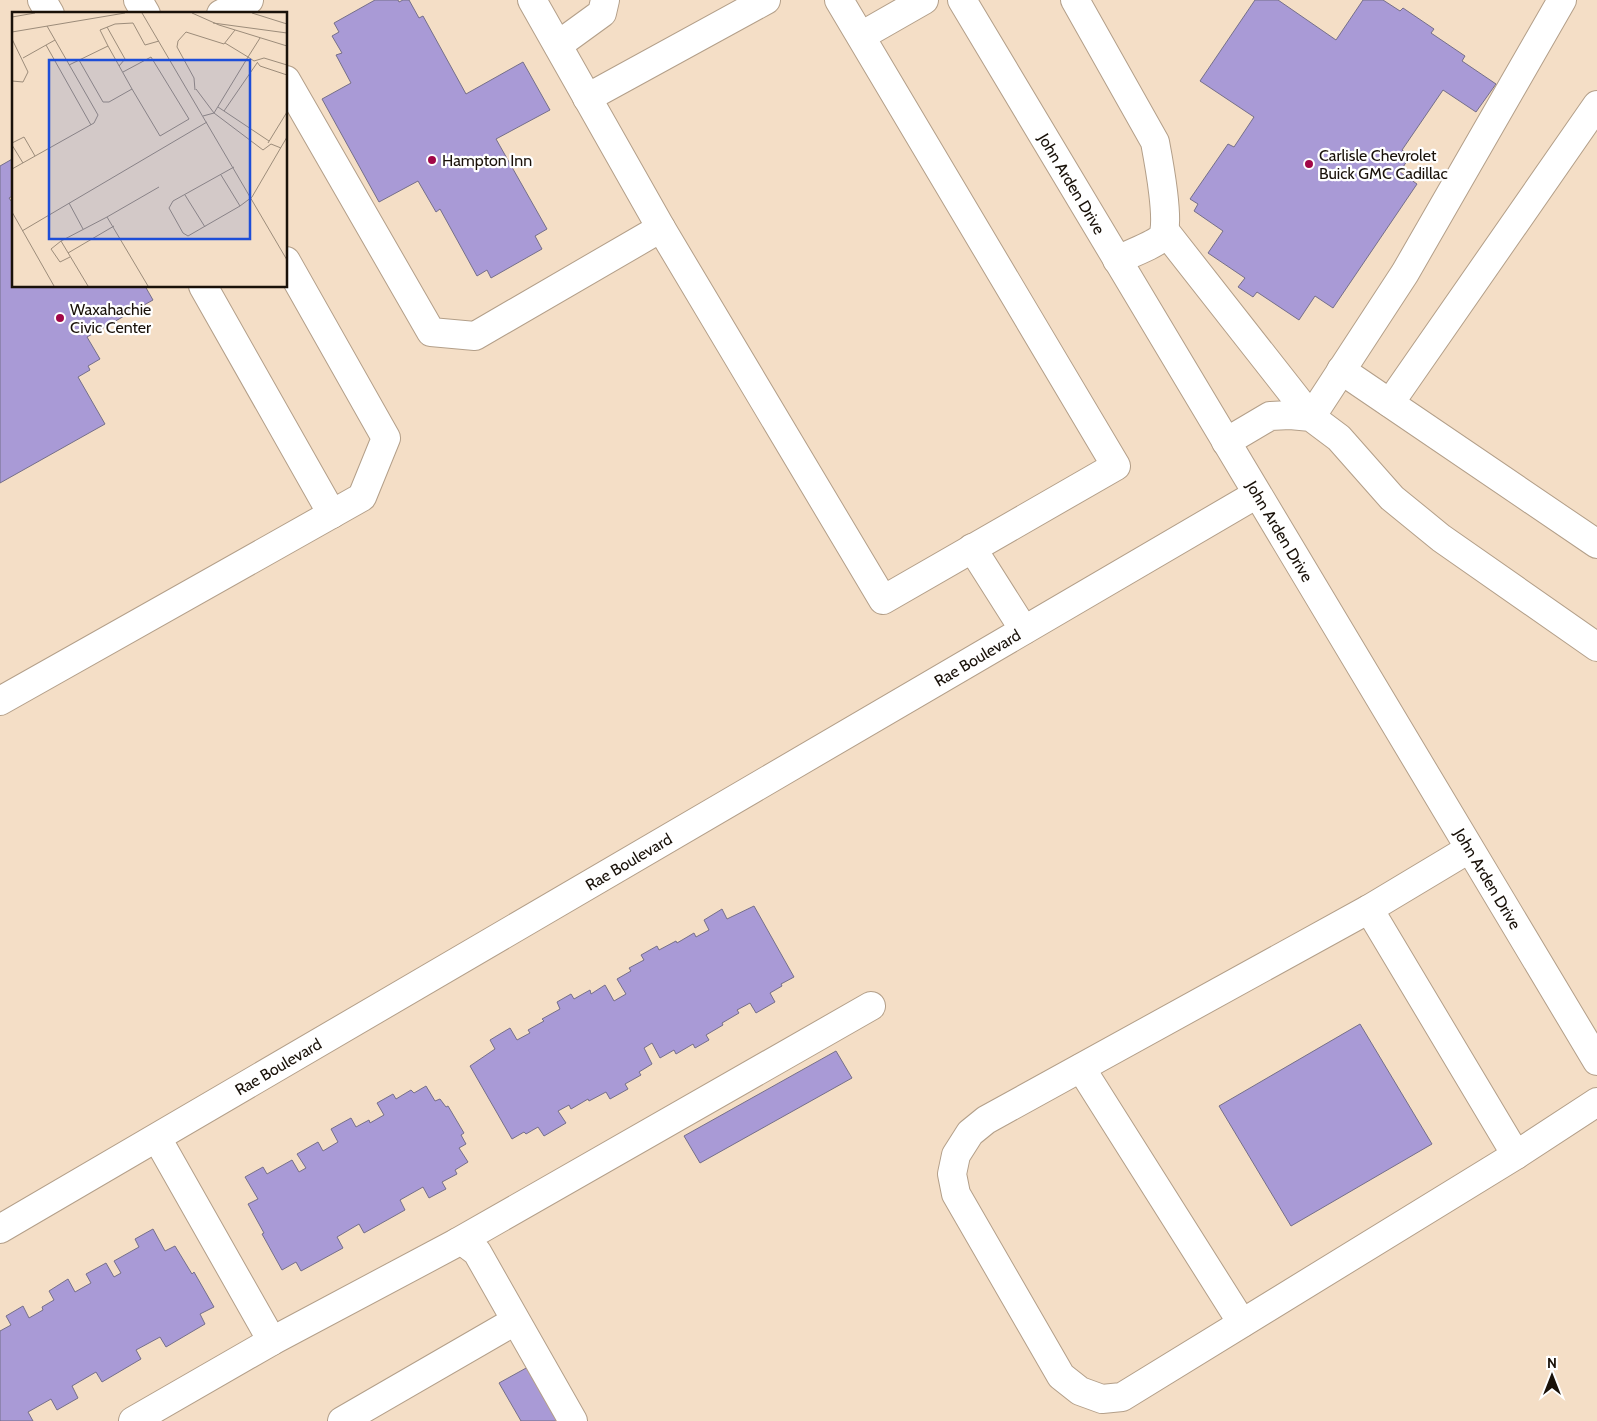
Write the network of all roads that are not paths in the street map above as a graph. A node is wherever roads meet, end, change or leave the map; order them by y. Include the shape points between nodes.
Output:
1 (42, 0) edge
2 (138, 0) edge
3 (532, 0) edge
4 (605, 0) edge
5 (766, 0) edge
6 (840, 0) edge
7 (924, 0) edge
8 (962, 0) edge
9 (1075, 0) edge
10 (1562, 0) edge
11 (49, 12) edge
12 (145, 12) edge
13 (861, 36) junction
14 (558, 45) junction
15 (288, 83) edge
16 (588, 98) junction
17 (1597, 105) edge
18 (661, 228) junction
19 (1165, 231) junction
20 (1117, 260) junction
21 (288, 265) edge
22 (205, 288) edge
23 (1341, 370) junction
24 (1390, 403) junction
25 (1310, 417) junction
26 (1226, 442) junction
27 (1257, 494) junction
28 (332, 514) junction
29 (1597, 544) edge
30 (972, 548) junction
31 (1024, 630) junction
32 (1597, 647) edge
33 (0, 701) edge
34 (1469, 849) junction
35 (1369, 909) junction
36 (871, 1006) dead end
37 (1597, 1061) edge
38 (1081, 1068) junction
39 (1597, 1102) edge
40 (157, 1138) junction
41 (1516, 1155) junction
42 (0, 1229) edge
43 (458, 1242) junction
44 (515, 1321) junction
45 (1242, 1324) junction
46 (272, 1341) junction
47 (133, 1421) edge
48 (342, 1421) edge
49 (573, 1421) edge

1 - 11 street
2 - 12 street
3 - 14 street
4 - 14 street via 602,13
5 - 16 street
6 - 13 street
7 - 13 street
8 - 20 street, John Arden Drive
9 - 19 street via 1155,142
10 - 23 street via 1405,273
13 - 30 street via 1116,466
14 - 16 street
15 - 18 street via 431,332 476,336
16 - 18 street
17 - 24 street
18 - 30 street via 882,600
19 - 20 street via 1161,238
19 - 25 street
20 - 26 street, John Arden Drive
21 - 28 street via 386,438 362,497
22 - 28 street
23 - 24 street
23 - 25 street
24 - 29 street
25 - 26 street via 1270,416
25 - 32 street via 1339,438 1392,498 1441,538
26 - 27 street, John Arden Drive
27 - 31 street, Rae Boulevard
27 - 34 street, John Arden Drive
28 - 33 street
30 - 31 street
31 - 40 street, Rae Boulevard
34 - 35 street
34 - 37 street, John Arden Drive
35 - 38 street
35 - 41 street
36 - 43 street
38 - 45 street
38 - 45 street via 986,1120 970,1133 956,1155 952,1174 956,1194 1061,1376 1080,1391 1102,1400 1122,1397
39 - 41 street
40 - 42 street, Rae Boulevard
40 - 46 street
41 - 45 street
43 - 44 street via 477,1252
43 - 46 street
44 - 48 street
44 - 49 street
46 - 47 street

